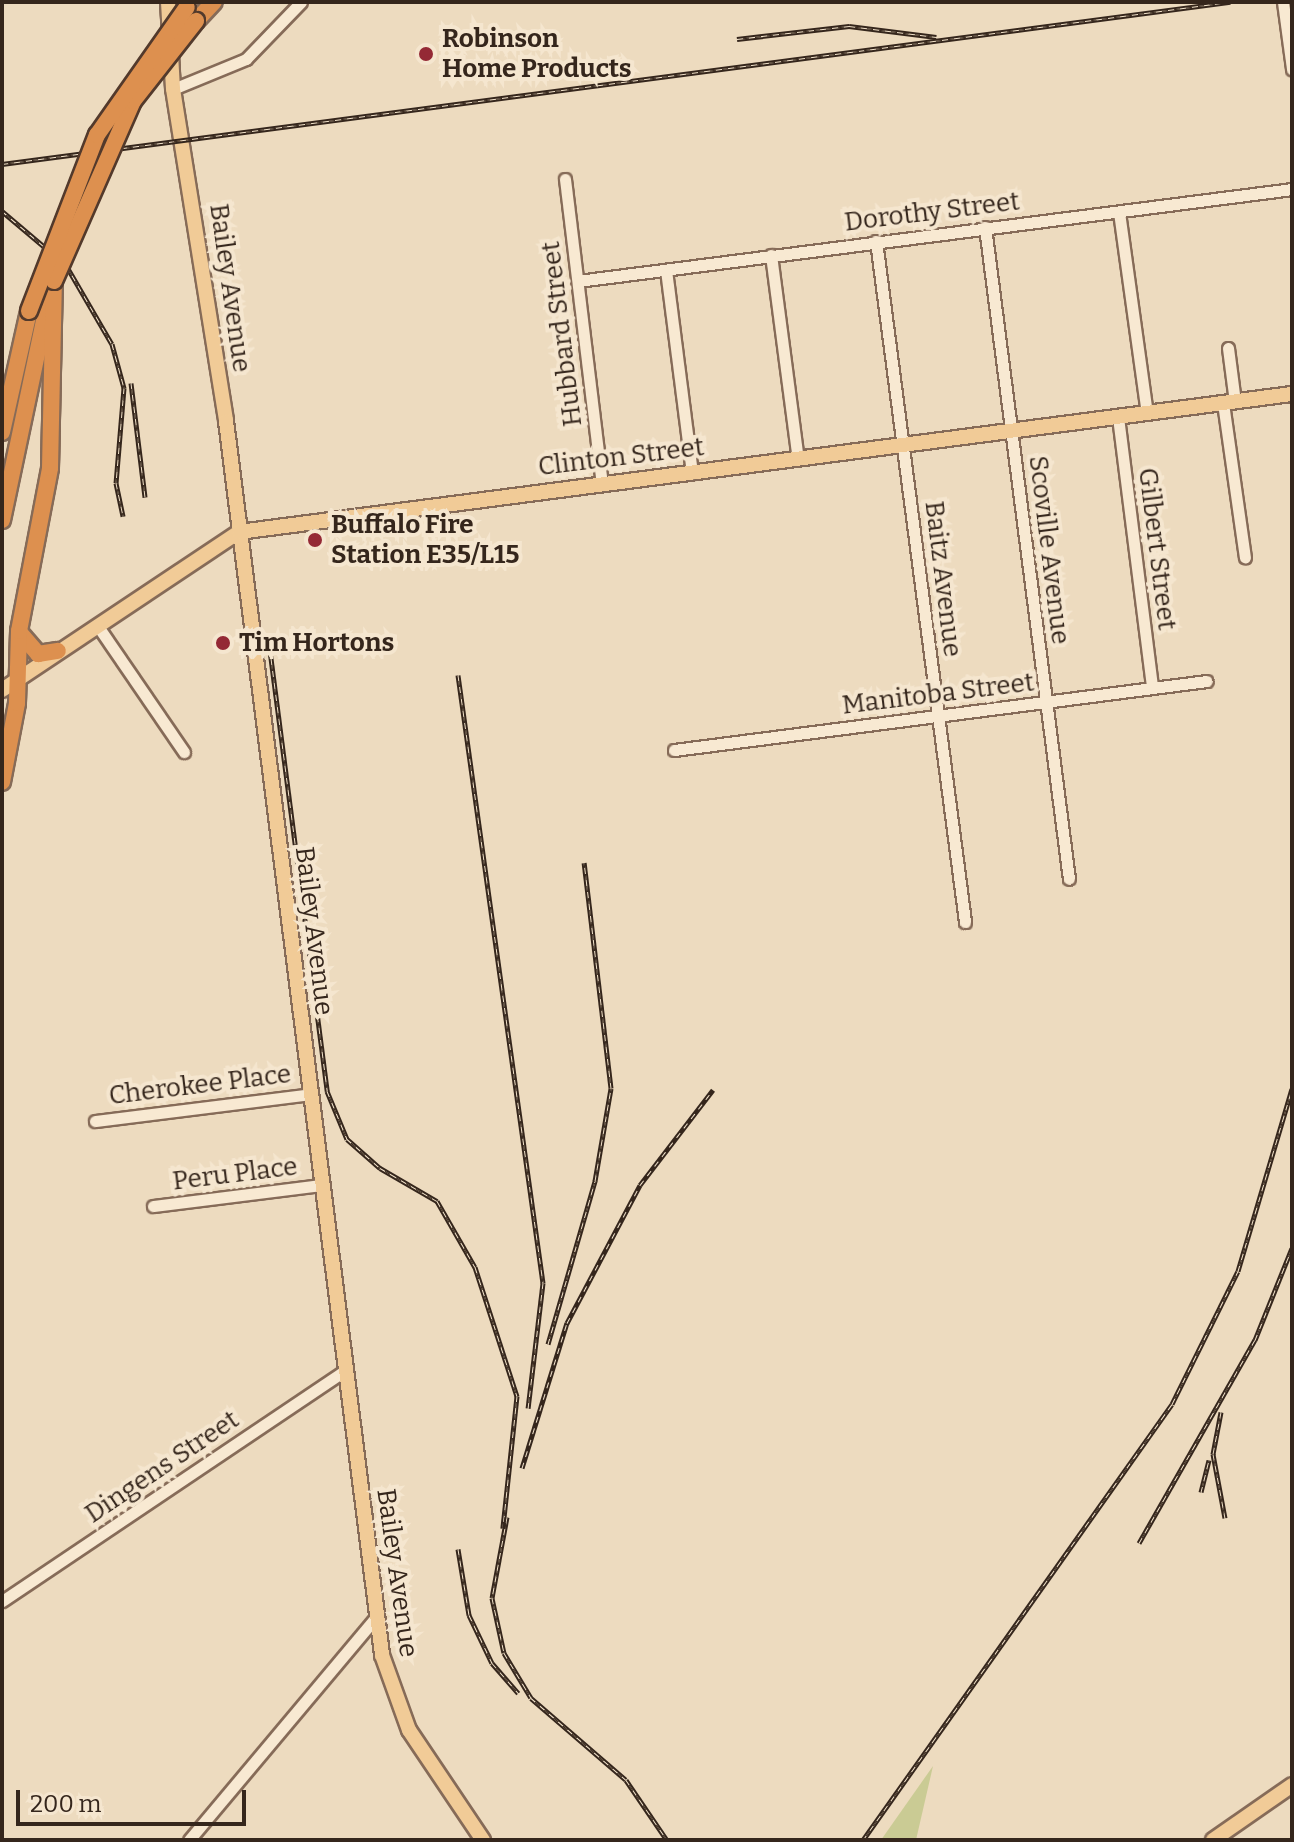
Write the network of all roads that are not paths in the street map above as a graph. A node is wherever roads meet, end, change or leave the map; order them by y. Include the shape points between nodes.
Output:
1 (168, 2) edge
2 (214, 2) edge
3 (301, 2) edge
4 (1283, 2) edge
5 (192, 10) edge
6 (1292, 69) edge
7 (173, 89) junction
8 (565, 179) dead end
9 (1292, 189) edge
10 (1119, 212) junction
11 (985, 227) junction
12 (876, 241) junction
13 (771, 255) junction
14 (666, 270) junction
15 (578, 281) junction
16 (41, 321) junction
17 (1228, 348) dead end
18 (1292, 394) edge
19 (1229, 402) junction
20 (1147, 413) junction
21 (1118, 417) junction
22 (1011, 431) junction
23 (2, 432) edge
24 (903, 445) junction
25 (798, 459) junction
26 (692, 473) junction
27 (602, 484) junction
28 (2, 520) edge
29 (239, 532) junction
30 (1245, 557) dead end
31 (97, 625) junction
32 (19, 631) junction
33 (58, 651) junction
34 (1207, 681) dead end
35 (9, 686) edge
36 (1152, 688) junction
37 (1046, 702) junction
38 (938, 717) junction
39 (674, 750) dead end
40 (184, 752) dead end
41 (2, 782) edge
42 (1069, 879) dead end
43 (965, 922) dead end
44 (311, 1094) junction
45 (95, 1121) dead end
46 (322, 1185) junction
47 (153, 1206) dead end
48 (346, 1370) junction
49 (2, 1601) edge
50 (377, 1616) junction
51 (1292, 1785) edge
52 (189, 1840) edge
53 (483, 1840) edge
54 (1213, 1840) edge

1 - 7 main road, Bailey Avenue
2 - 5 highway
3 - 7 street via 246,59
4 - 6 street
5 - 16 highway, bridge via 133,101
5 - 16 highway, bridge via 97,135
7 - 29 main road, Bailey Avenue
8 - 15 street, Hubbard Street
9 - 10 street, Dorothy Street
10 - 11 street, Dorothy Street
10 - 20 street
11 - 12 street, Dorothy Street
11 - 22 street, Scoville Avenue
12 - 13 street, Dorothy Street
12 - 24 street, Baitz Avenue
13 - 14 street, Dorothy Street
13 - 25 street
14 - 15 street, Dorothy Street
14 - 26 street
15 - 27 street, Hubbard Street
16 - 23 highway
16 - 28 highway
16 - 32 highway via 50,468
17 - 19 street
18 - 19 main road, Clinton Street
19 - 20 main road, Clinton Street
19 - 30 street
20 - 21 main road, Clinton Street
21 - 22 main road, Clinton Street
21 - 36 street, Gilbert Street
22 - 24 main road, Clinton Street
22 - 37 street, Scoville Avenue
24 - 25 main road, Clinton Street
24 - 38 street, Baitz Avenue
25 - 26 main road, Clinton Street
26 - 27 main road, Clinton Street
27 - 29 main road, Clinton Street
29 - 31 main road, Clinton Street
29 - 44 main road, Bailey Avenue
31 - 33 main road, Clinton Street
31 - 40 street
32 - 33 highway via 27,649
32 - 35 highway
33 - 35 main road, Clinton Street
34 - 36 street, Manitoba Street
35 - 41 highway
36 - 37 street, Manitoba Street
37 - 38 street, Manitoba Street
37 - 42 street, Scoville Avenue
38 - 39 street, Manitoba Street
38 - 43 street, Baitz Avenue
44 - 45 street, Cherokee Place
44 - 46 main road, Bailey Avenue
46 - 47 street, Peru Place
46 - 48 main road, Bailey Avenue
48 - 49 street, Dingens Street
48 - 50 main road, Bailey Avenue
50 - 52 street
50 - 53 main road, Bailey Avenue via 395,1701
51 - 54 main road

